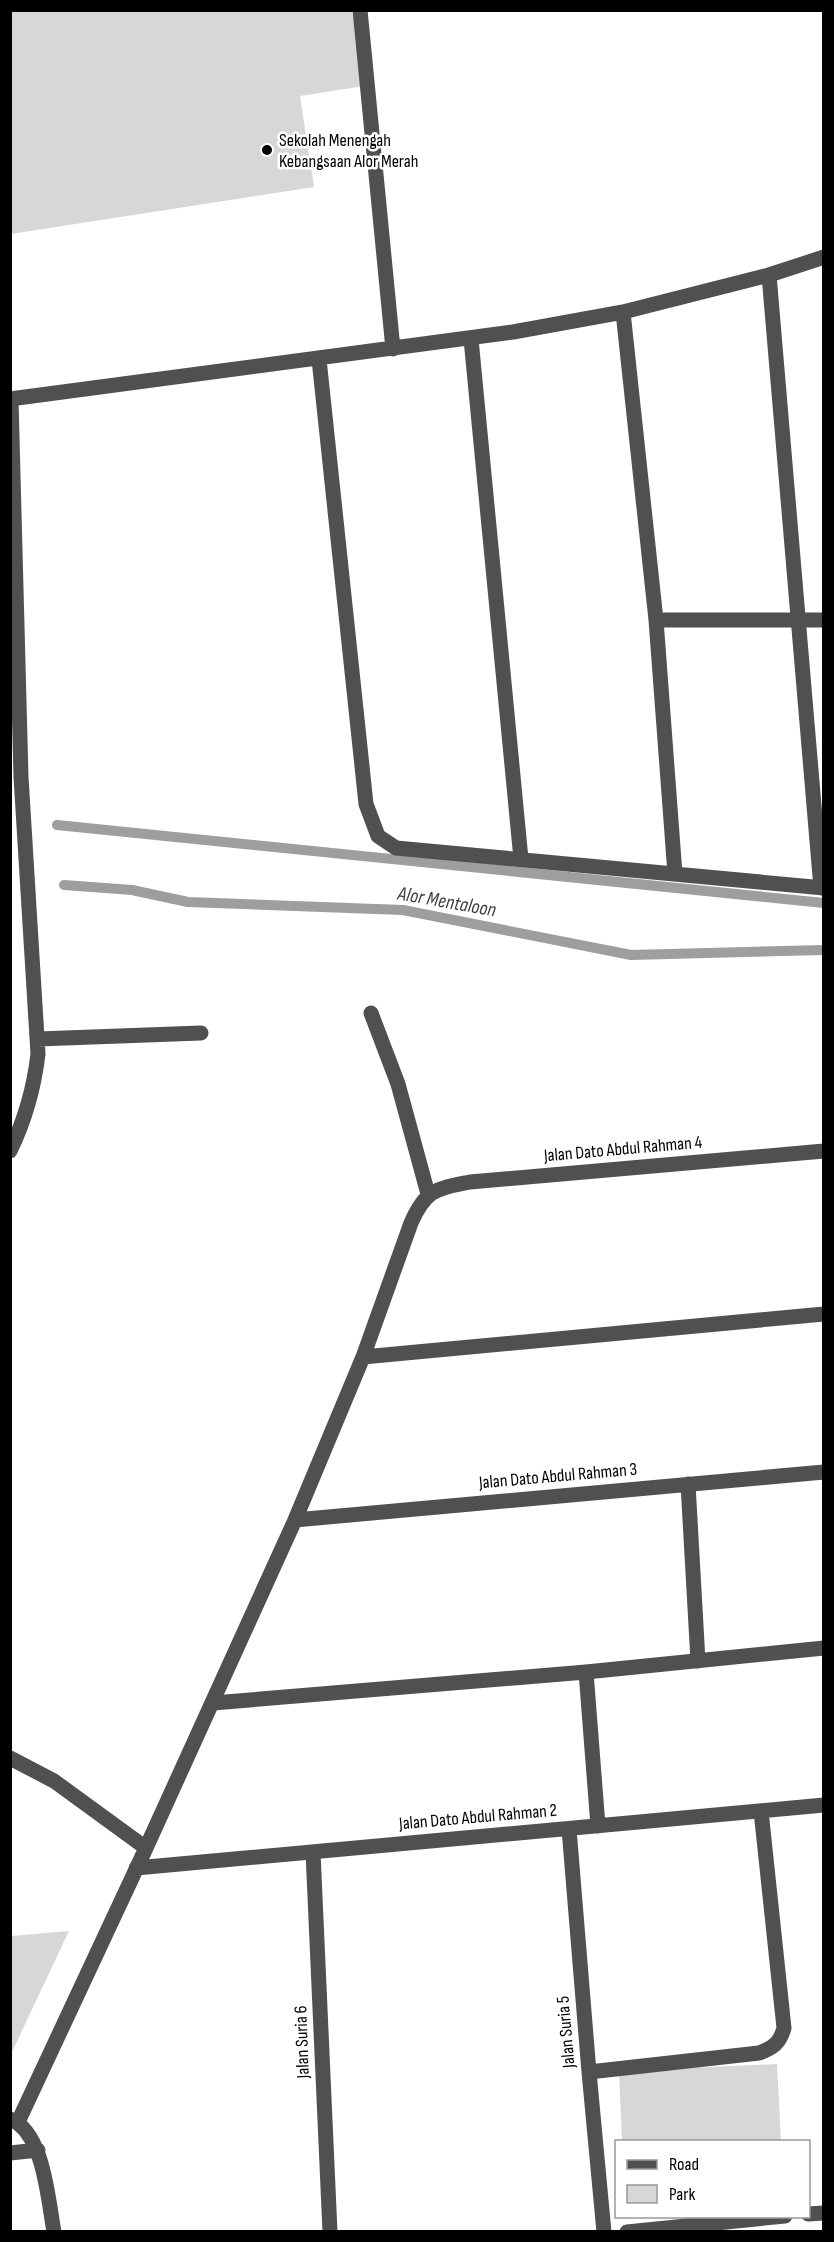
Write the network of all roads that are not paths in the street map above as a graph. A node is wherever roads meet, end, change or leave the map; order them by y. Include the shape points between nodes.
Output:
1 (360, 10) edge
2 (824, 257) edge
3 (770, 275) junction
4 (623, 312) junction
5 (471, 339) junction
6 (393, 349) junction
7 (320, 359) junction
8 (11, 399) edge
9 (656, 620) junction
10 (799, 620) junction
11 (824, 620) edge
12 (522, 859) junction
13 (675, 874) junction
14 (822, 888) edge
15 (371, 1013) dead end
16 (201, 1033) dead end
17 (38, 1039) junction
18 (824, 1150) edge
19 (10, 1151) edge
20 (428, 1194) junction
21 (824, 1314) edge
22 (363, 1357) junction
23 (824, 1472) edge
24 (688, 1484) junction
25 (295, 1520) junction
26 (824, 1648) edge
27 (698, 1661) junction
28 (586, 1672) junction
29 (213, 1703) junction
30 (10, 1758) edge
31 (824, 1805) edge
32 (761, 1811) junction
33 (598, 1826) junction
34 (569, 1829) junction
35 (146, 1848) junction
36 (313, 1852) junction
37 (136, 1868) junction
38 (589, 2072) junction
39 (14, 2121) edge
40 (38, 2150) junction
41 (10, 2153) edge
42 (774, 2218) edge
43 (54, 2232) edge
44 (330, 2232) edge
45 (604, 2232) edge
46 (627, 2232) edge

1 - 6 street
2 - 3 street
3 - 4 street
3 - 10 street
4 - 5 street
4 - 9 street
5 - 6 street
5 - 12 street
6 - 7 street
7 - 8 street
7 - 12 street via 370,819 378,836 396,848
8 - 17 street via 21,777
9 - 10 street
9 - 13 street
10 - 11 street
10 - 14 street
12 - 13 street
13 - 14 street
15 - 20 street via 398,1084
16 - 17 street
17 - 19 street via 35,1081
18 - 20 street, Jalan Dato Abdul Rahman 4 via 470,1182
20 - 22 street via 411,1223
21 - 22 street
22 - 25 street
23 - 24 street, Jalan Dato Abdul Rahman 3
24 - 25 street, Jalan Dato Abdul Rahman 3
24 - 27 street
25 - 29 street
26 - 27 street
27 - 28 street
28 - 29 street
28 - 33 street
29 - 35 street
30 - 35 street via 54,1781
31 - 32 street, Jalan Dato Abdul Rahman 2
32 - 33 street, Jalan Dato Abdul Rahman 2
32 - 38 street via 784,2028 780,2040 759,2053
33 - 34 street, Jalan Dato Abdul Rahman 2
34 - 36 street, Jalan Dato Abdul Rahman 2
34 - 38 street, Jalan Suria 5
35 - 37 street
36 - 37 street, Jalan Dato Abdul Rahman 2
36 - 44 street, Jalan Suria 6
37 - 39 street
38 - 45 street, Jalan Suria 5
39 - 40 street
40 - 41 street
40 - 43 street
42 - 46 street

